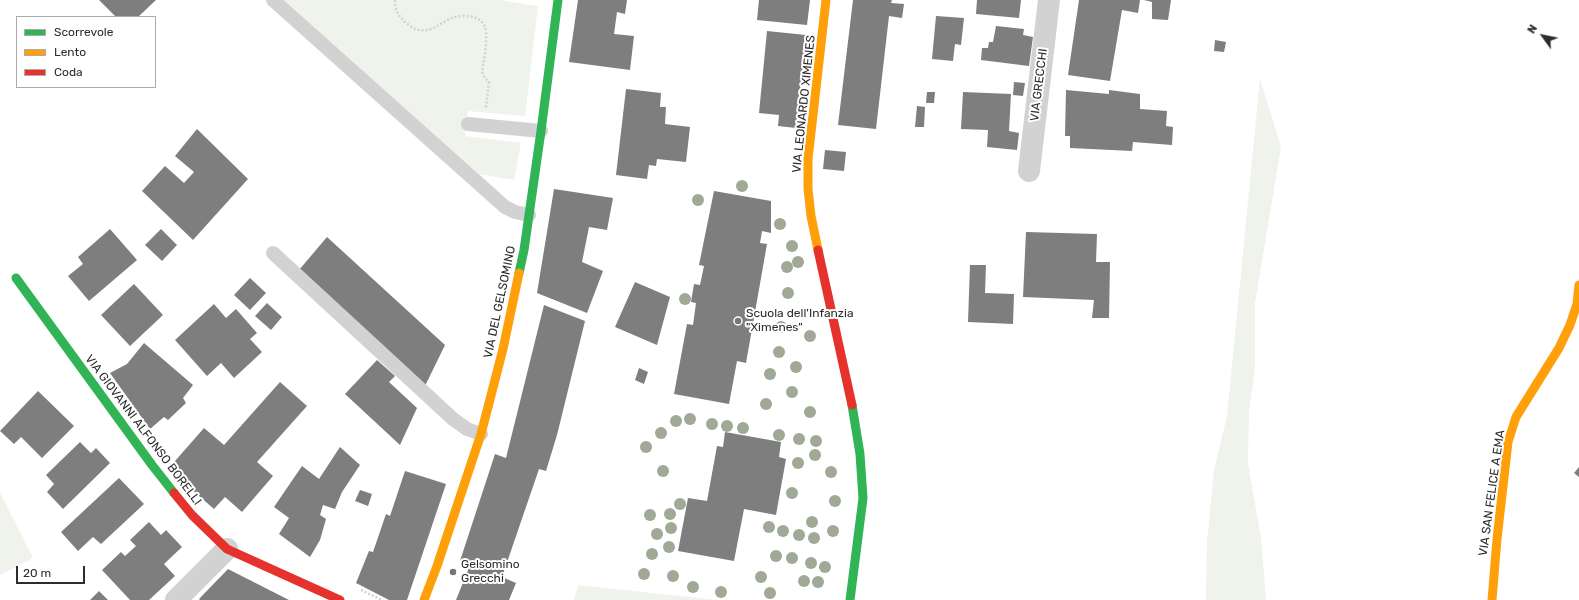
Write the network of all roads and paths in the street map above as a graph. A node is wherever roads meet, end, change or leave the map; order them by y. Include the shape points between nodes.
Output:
1 (273, 0) edge
2 (395, 0) edge
3 (558, 0) edge
4 (826, 0) edge
5 (1049, 0) edge
6 (468, 124) dead end
7 (484, 126) junction
8 (541, 131) junction
9 (1029, 171) dead end
10 (529, 215) junction
11 (273, 253) dead end
12 (16, 278) dead end
13 (1579, 285) edge
14 (481, 434) junction
15 (227, 549) junction
16 (354, 587) dead end
17 (176, 600) edge
18 (340, 600) edge
19 (382, 600) edge
20 (424, 600) edge
21 (850, 600) edge
22 (1492, 600) edge

1 - 10 lane via 505,207
2 - 7 path via 395,10 399,16 420,30 461,17 471,16 484,23 486,31 482,72 489,82
3 - 8 street, VIA DEL GELSOMINO
4 - 21 street, VIA LEONARDO XIMENES via 808,159 808,189 811,216 860,454 863,498
5 - 9 street, VIA GRECCHI
6 - 7 lane
7 - 8 lane
8 - 10 street, VIA DEL GELSOMINO
10 - 14 street, VIA DEL GELSOMINO via 503,349
11 - 14 lane via 453,420
12 - 15 street, VIA GIOVANNI ALFONSO BORELLI via 152,465 192,515
13 - 22 street, VIA SAN FELICE A EMA via 1577,304 1570,325 1516,417 1508,442
14 - 20 street, VIA DEL GELSOMINO
15 - 17 street
15 - 18 street, VIA GIOVANNI ALFONSO BORELLI
16 - 19 path

